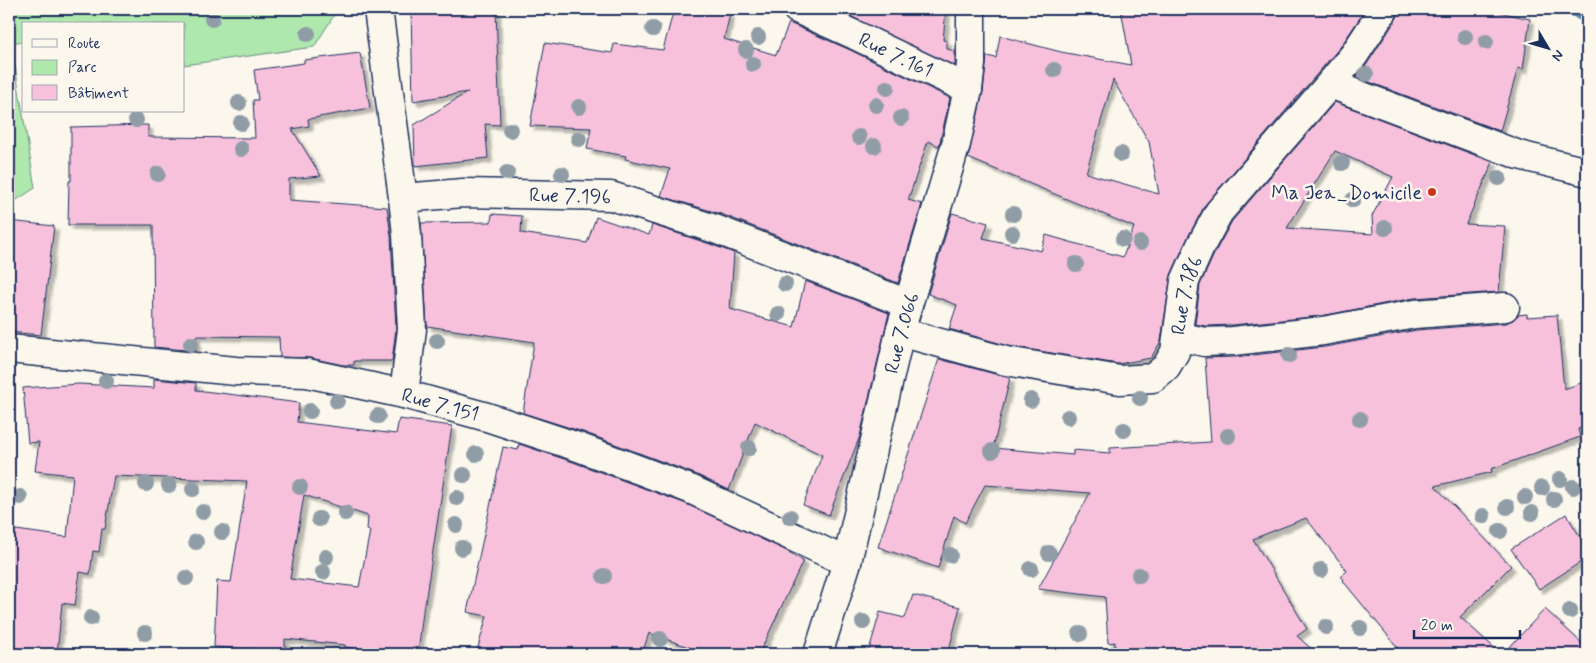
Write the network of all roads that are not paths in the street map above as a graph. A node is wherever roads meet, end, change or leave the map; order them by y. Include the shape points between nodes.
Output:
1 (378, 9) edge
2 (797, 9) edge
3 (971, 9) edge
4 (1384, 9) edge
5 (1330, 84) junction
6 (968, 89) junction
7 (1587, 172) edge
8 (404, 198) junction
9 (908, 304) junction
10 (1505, 307) dead end
11 (900, 332) junction
12 (1178, 336) junction
13 (9, 349) edge
14 (404, 394) junction
15 (848, 562) junction
16 (818, 654) edge

1 - 8 street
2 - 6 street, Rue 7.161
3 - 6 street, Rue 7.066
4 - 5 street, Rue 7.186 via 1354,55
5 - 7 street via 1519,155
5 - 12 street, Rue 7.186 via 1219,212 1185,281
6 - 9 street, Rue 7.066 via 956,144
8 - 9 street, Rue 7.196 via 463,193 611,196 715,229
8 - 14 street via 412,328
9 - 11 street, Rue 7.066
10 - 12 street via 1415,314 1324,331 1233,341 1204,342
11 - 12 street, Rue 7.186 via 1006,361 1120,380 1153,378 1166,367
11 - 15 street, Rue 7.066
13 - 14 street, Rue 7.151 via 236,372 307,373
14 - 15 street, Rue 7.151 via 506,423 690,489
15 - 16 street, Rue 7.066

